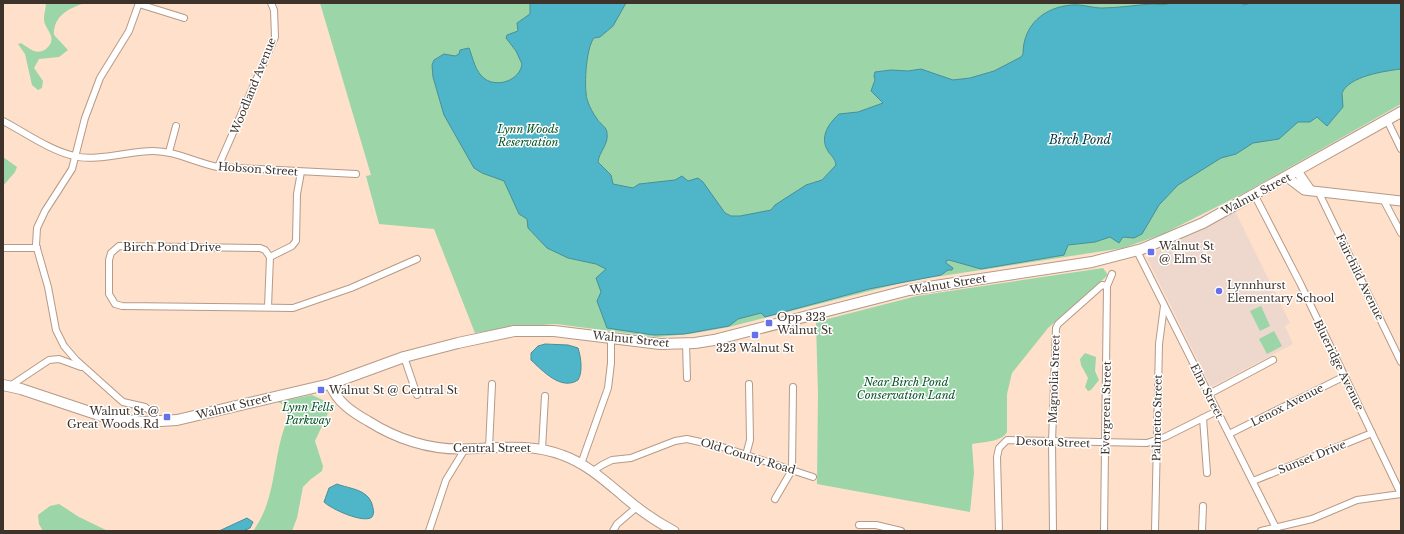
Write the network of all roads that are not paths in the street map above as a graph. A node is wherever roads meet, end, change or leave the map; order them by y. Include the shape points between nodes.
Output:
1 (271, 3) edge
2 (139, 4) edge
3 (184, 18) dead end
4 (1401, 112) edge
5 (1387, 120) junction
6 (3, 121) edge
7 (176, 126) dead end
8 (1401, 150) edge
9 (169, 152) junction
10 (75, 157) junction
11 (218, 167) junction
12 (1297, 171) junction
13 (301, 172) junction
14 (356, 174) dead end
15 (1287, 177) junction
16 (1314, 191) junction
17 (1254, 194) junction
18 (1383, 198) junction
19 (1401, 201) edge
20 (1401, 233) edge
21 (3, 248) edge
22 (37, 248) junction
23 (1137, 251) junction
24 (270, 257) junction
25 (417, 259) dead end
26 (1112, 274) dead end
27 (1107, 286) junction
28 (1164, 306) junction
29 (268, 307) junction
30 (611, 338) junction
31 (686, 343) junction
32 (404, 357) junction
33 (1273, 360) dead end
34 (1401, 362) edge
35 (85, 368) junction
36 (1345, 376) junction
37 (687, 378) dead end
38 (330, 384) junction
39 (492, 384) dead end
40 (749, 384) dead end
41 (6, 386) edge
42 (793, 387) dead end
43 (1209, 394) junction
44 (417, 395) dead end
45 (545, 396) dead end
46 (1217, 411) junction
47 (1203, 418) junction
48 (155, 421) junction
49 (1229, 434) junction
50 (1372, 434) junction
51 (1157, 440) junction
52 (1052, 442) junction
53 (1106, 444) junction
54 (489, 448) junction
55 (465, 449) junction
56 (542, 449) junction
57 (746, 454) junction
58 (581, 464) junction
59 (792, 470) junction
60 (593, 471) junction
61 (1207, 473) dead end
62 (813, 476) dead end
63 (1253, 481) junction
64 (1401, 494) edge
65 (775, 499) dead end
66 (1203, 506) dead end
67 (637, 507) junction
68 (859, 526) dead end
69 (1277, 529) edge
70 (428, 531) edge
71 (613, 531) edge
72 (674, 531) edge
73 (900, 531) edge
74 (1000, 531) edge
75 (1053, 531) edge
76 (1104, 531) edge
77 (1155, 531) edge
78 (1202, 531) edge
79 (1261, 531) edge

1 - 11 street, Woodland Avenue via 274,10 275,37
2 - 3 street
2 - 10 street via 129,32 100,78 85,118
4 - 5 main road, Walnut Street
5 - 8 street
5 - 12 main road, Walnut Street
6 - 10 street, Hobson Street
7 - 9 street
9 - 10 street, Hobson Street
9 - 11 street, Hobson Street
10 - 22 street via 72,169 37,228
11 - 13 street, Hobson Street
12 - 15 main road, Walnut Street
12 - 16 street
13 - 14 street, Hobson Street
13 - 24 street via 296,241 292,246
15 - 16 street via 1304,190
15 - 17 main road, Walnut Street
16 - 18 street
16 - 34 street, Fairchild Avenue
17 - 23 main road, Walnut Street via 1188,230
17 - 36 street, Blueridge Avenue
18 - 19 street
18 - 20 street
21 - 22 street
22 - 35 street via 56,330 64,346
23 - 28 street, Elm Street
23 - 31 main road, Walnut Street via 1085,263 909,290 724,338
24 - 29 street
24 - 29 street, Birch Pond Drive via 260,248 119,246 109,260 109,294 115,304
25 - 29 street via 303,306
26 - 27 street
27 - 52 street, Magnolia Street via 1102,285 1058,324
27 - 53 street, Evergreen Street
28 - 43 street, Elm Street
28 - 51 street, Palmetto Street via 1159,344
30 - 31 main road, Walnut Street via 660,344
30 - 32 main road, Walnut Street via 554,331 514,331
30 - 58 street via 608,388
31 - 37 street
32 - 38 main road, Walnut Street
32 - 44 street
33 - 43 street
35 - 41 street via 59,359 49,360
35 - 48 street via 123,402 145,407
36 - 49 street, Lenox Avenue
36 - 50 street, Blueridge Avenue
38 - 48 main road, Walnut Street via 176,420
38 - 55 street, Central Street via 343,405 382,430 431,446
39 - 54 street
40 - 57 street via 750,440
41 - 48 main road, Walnut Street via 108,418
42 - 59 street
43 - 46 street, Elm Street
45 - 56 street
46 - 47 street, Desota Street
46 - 49 street, Elm Street
47 - 51 street, Desota Street
47 - 61 street
49 - 63 street, Elm Street
50 - 63 street, Sunset Drive
50 - 64 street, Blueridge Avenue
51 - 53 street, Desota Street via 1147,443
51 - 77 street, Palmetto Street
52 - 53 street, Desota Street
52 - 74 street, Desota Street via 1007,440 1002,443 997,457
52 - 75 street, Magnolia Street
53 - 76 street, Evergreen Street
54 - 55 street, Central Street
54 - 56 street, Central Street
55 - 70 street via 446,480
56 - 58 street, Central Street
57 - 59 street, Old County Road
57 - 60 street, Old County Road via 686,439 631,458 612,460
58 - 60 street, Central Street
59 - 62 street, Old County Road
59 - 65 street
60 - 67 street, Central Street
63 - 69 street, Elm Street
64 - 69 street via 1357,500 1312,519
66 - 78 street
67 - 71 street via 617,524
67 - 72 street, Central Street
68 - 73 street via 876,525
69 - 79 street

